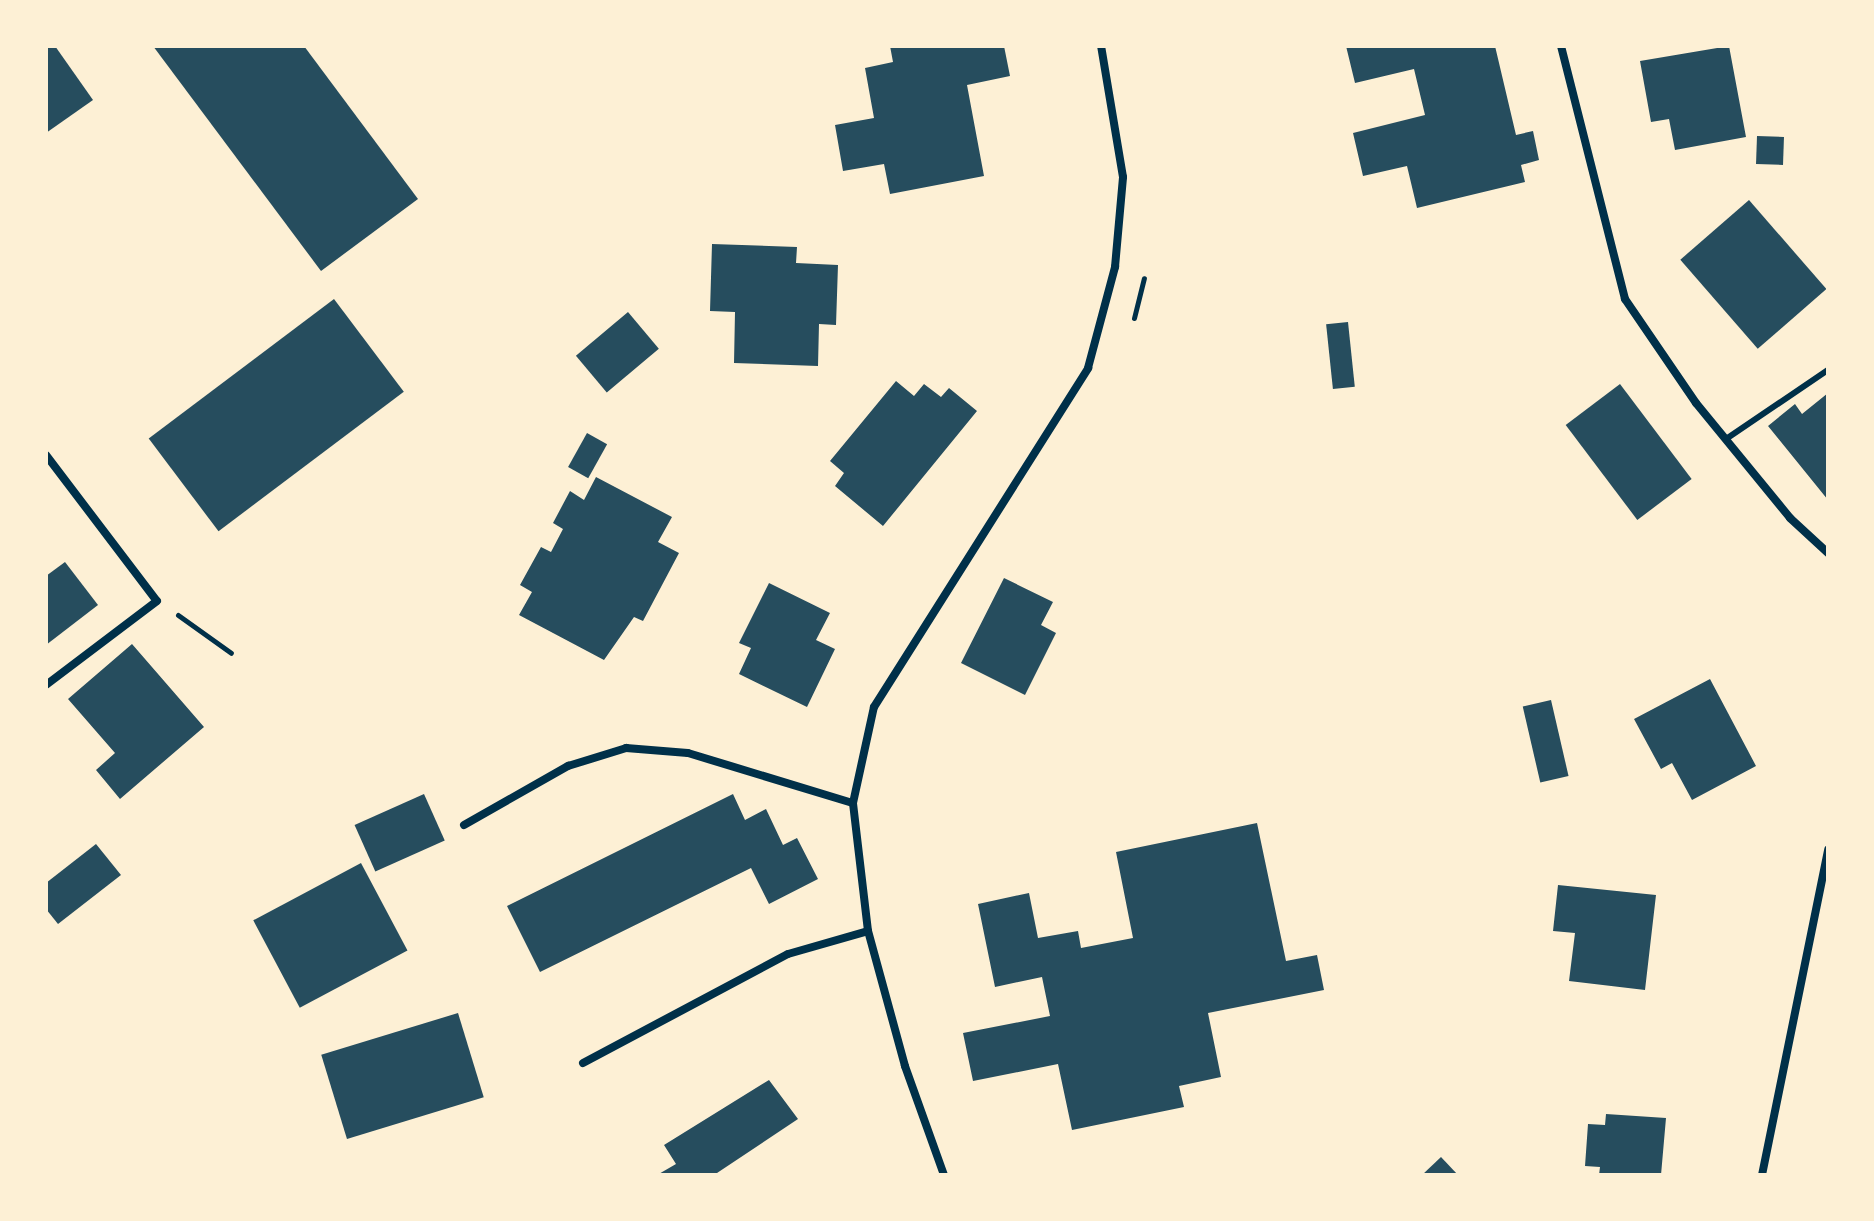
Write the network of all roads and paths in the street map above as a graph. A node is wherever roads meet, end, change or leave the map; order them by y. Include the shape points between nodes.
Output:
1 (1101, 46) edge
2 (1561, 46) edge
3 (1144, 264) dead end
4 (1129, 332) dead end
5 (1828, 370) edge
6 (1726, 439) junction
7 (46, 455) edge
8 (1828, 553) edge
9 (157, 601) junction
10 (231, 653) dead end
11 (46, 685) edge
12 (853, 803) junction
13 (464, 825) dead end
14 (1828, 850) edge
15 (868, 931) junction
16 (583, 1063) dead end
17 (944, 1175) edge
18 (1762, 1175) edge

1 - 12 street via 1123,177 1115,267 1088,368 874,707
2 - 6 street via 1625,299
3 - 4 path via 1143,291
5 - 6 lane
6 - 8 street via 1790,518
7 - 9 street
9 - 10 path
9 - 11 street
12 - 13 street via 688,753 626,748 568,766
12 - 15 street
14 - 18 street
15 - 16 street via 788,954
15 - 17 street via 905,1066

